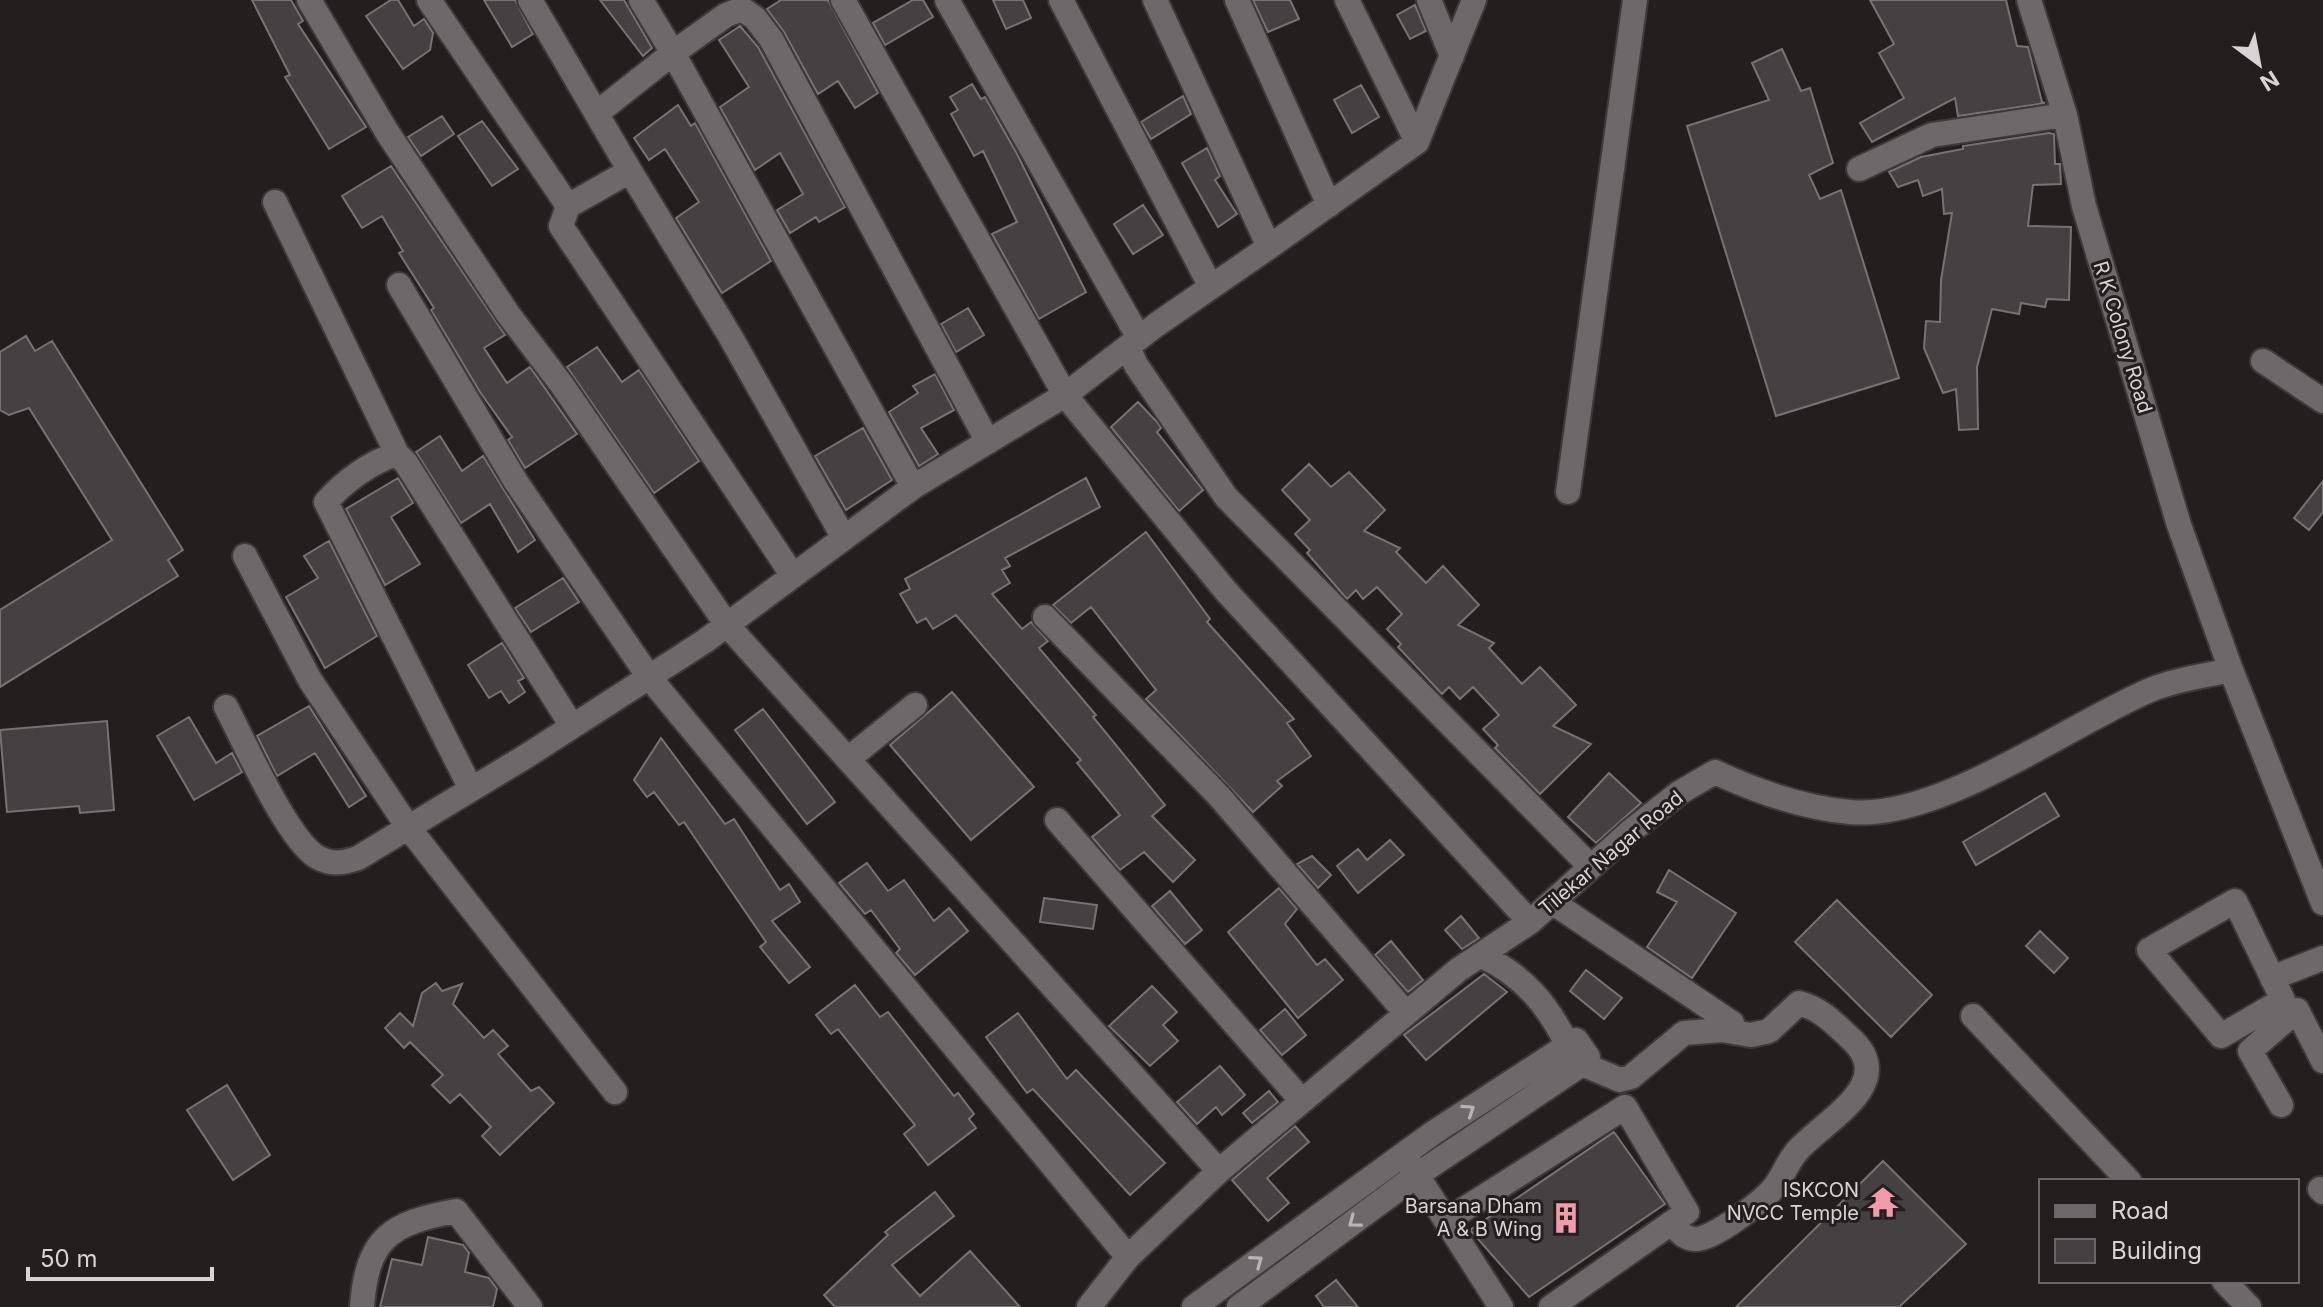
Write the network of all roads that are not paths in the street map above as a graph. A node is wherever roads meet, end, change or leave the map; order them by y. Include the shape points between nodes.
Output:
1 (309, 0) edge
2 (429, 0) edge
3 (530, 0) edge
4 (641, 0) edge
5 (843, 0) edge
6 (947, 0) edge
7 (1061, 0) edge
8 (1155, 0) edge
9 (1237, 0) edge
10 (1347, 0) edge
11 (1429, 0) edge
12 (1474, 0) edge
13 (1635, 0) edge
14 (2029, 0) edge
15 (740, 4) edge
16 (673, 53) junction
17 (1452, 56) junction
18 (597, 113) junction
19 (2065, 115) junction
20 (1417, 142) junction
21 (1859, 169) dead end
22 (630, 171) junction
23 (275, 202) dead end
24 (1329, 205) junction
25 (568, 206) junction
26 (1269, 247) junction
27 (399, 285) dead end
28 (1211, 287) junction
29 (1133, 342) junction
30 (2263, 361) dead end
31 (1065, 395) junction
32 (2323, 401) edge
33 (988, 442) junction
34 (397, 454) junction
35 (913, 487) junction
36 (1568, 492) dead end
37 (844, 538) junction
38 (245, 556) dead end
39 (793, 576) junction
40 (1045, 617) dead end
41 (727, 625) junction
42 (2231, 670) junction
43 (649, 677) junction
44 (915, 705) dead end
45 (226, 707) dead end
46 (572, 726) junction
47 (848, 759) junction
48 (471, 789) junction
49 (1057, 820) dead end
50 (408, 827) junction
51 (1591, 867) junction
52 (1552, 902) junction
53 (2323, 903) edge
54 (1530, 922) junction
55 (1482, 956) junction
56 (2323, 958) edge
57 (2272, 978) junction
58 (1406, 1013) junction
59 (1973, 1016) dead end
60 (1732, 1023) dead end
61 (1575, 1055) junction
62 (2323, 1061) edge
63 (615, 1092) dead end
64 (1302, 1101) junction
65 (2281, 1105) dead end
66 (1404, 1154) junction
67 (1219, 1171) junction
68 (1417, 1175) junction
69 (2127, 1179) edge
70 (1447, 1220) junction
71 (1671, 1223) junction
72 (1128, 1257) junction
73 (2226, 1283) edge
74 (362, 1307) edge
75 (530, 1307) edge
76 (1089, 1307) edge
77 (1194, 1307) edge
78 (1239, 1307) edge
79 (1501, 1307) edge
80 (1551, 1307) edge
81 (2249, 1307) edge

1 - 41 street via 387,132 508,314
2 - 25 street
3 - 18 street
4 - 16 street
5 - 31 street
6 - 29 street
7 - 28 street
8 - 26 street
9 - 24 street
10 - 20 street
11 - 17 street
12 - 17 street
13 - 36 street
14 - 19 street, R K Colony Road
15 - 16 street
15 - 33 street via 771,39
16 - 18 street
16 - 35 street
17 - 20 street
18 - 22 street
19 - 21 street via 1932,135
19 - 42 street, R K Colony Road via 2084,206 2157,452
20 - 24 street
22 - 25 street
22 - 37 street
23 - 34 street
24 - 26 street
25 - 39 street via 561,226
26 - 28 street
27 - 43 street via 516,482
28 - 29 street
29 - 31 street
29 - 51 street via 1136,365 1226,497
30 - 32 street
31 - 33 street
31 - 54 street via 1225,590
33 - 35 street
34 - 46 street
34 - 48 street via 338,488 326,502
35 - 37 street
37 - 39 street
38 - 50 street via 310,680
39 - 41 street
40 - 58 street via 1219,796
41 - 43 street
41 - 47 street
42 - 51 street, Tilekar Nagar Road via 2151,689 1959,787 1894,809 1851,812 1754,790 1715,772 1679,793
42 - 53 street
43 - 46 street
43 - 72 street
44 - 47 street
45 - 50 street via 293,831 316,856 340,864
46 - 48 street
47 - 67 street
48 - 50 street
49 - 64 street
50 - 63 street
51 - 52 street, Tilekar Nagar Road
52 - 54 street, Tilekar Nagar Road
52 - 60 street
54 - 55 street, Tilekar Nagar Road
55 - 58 street, Tilekar Nagar Road
55 - 61 street via 1536,994
56 - 57 street
57 - 57 street via 2283,1000 2221,1036 2149,950 2235,901
58 - 64 street, Tilekar Nagar Road
59 - 69 street
66 -> 61 street
61 - 68 street
61 - 71 street via 1620,1080 1631,1077 1684,1033 1769,1031 1799,1003 1817,1008 1865,1051 1868,1061 1852,1103 1797,1150 1775,1188 1699,1239 1686,1237
62 - 65 street via 2297,1010 2250,1051
64 - 67 street, Tilekar Nagar Road
66 - 68 street
77 -> 66 street
67 - 72 street, Tilekar Nagar Road
68 - 70 street
68 -> 78 street
70 - 71 street via 1625,1107 1687,1212
70 - 79 street
71 - 80 street
72 - 76 street, Tilekar Nagar Road
73 - 81 street
74 - 75 street via 366,1266 377,1246 422,1218 456,1211

